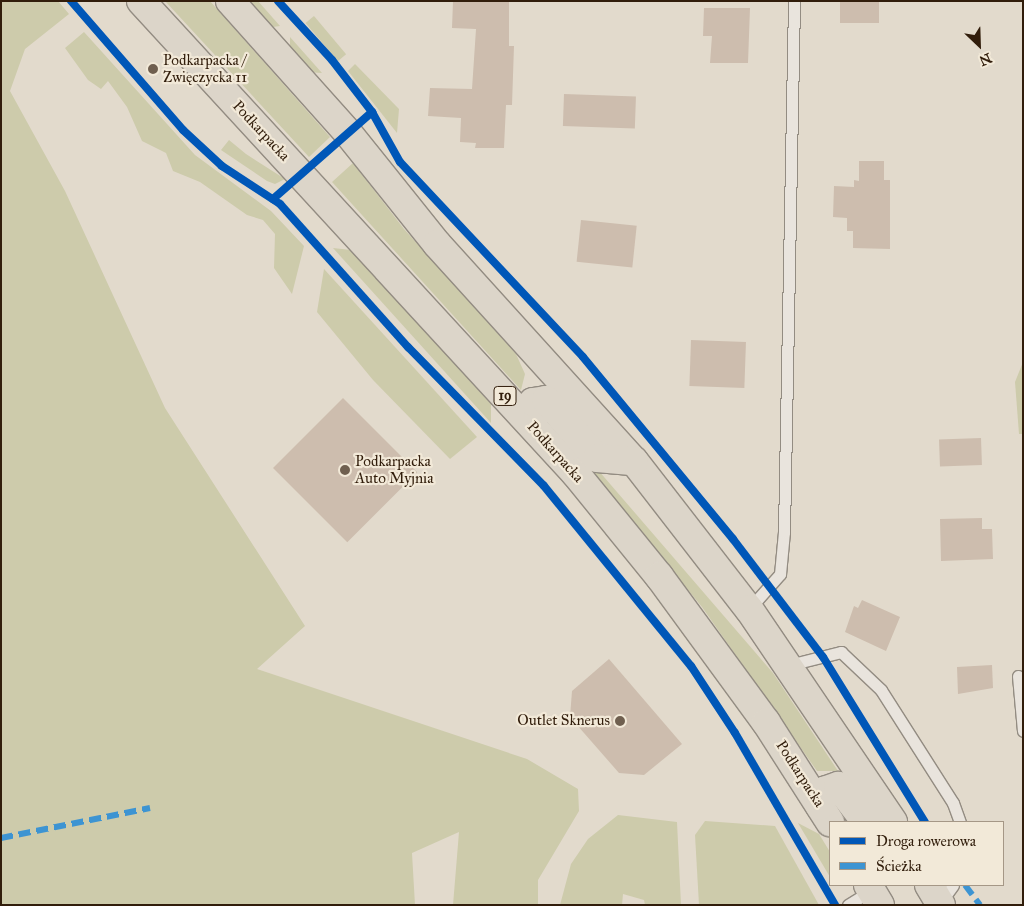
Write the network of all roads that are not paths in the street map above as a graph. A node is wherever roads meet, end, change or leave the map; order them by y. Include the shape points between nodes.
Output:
1 (141, 1) edge
2 (230, 1) edge
3 (794, 1) edge
4 (533, 426) junction
5 (634, 461) junction
6 (749, 609) junction
7 (789, 665) junction
8 (1018, 676) dead end
9 (1023, 731) edge
10 (825, 814) edge
11 (865, 821) edge
12 (892, 821) edge
13 (960, 821) edge
14 (873, 893) edge
15 (848, 905) edge

1 - 4 highway, Podkarpacka / 19
2 - 5 highway via 348,133 437,244
3 - 6 lane via 784,532 780,574
4 - 5 highway via 533,402 546,400 597,458
4 - 10 highway, Podkarpacka / 19 via 658,576 766,722
5 - 6 highway
6 - 7 highway
7 - 12 highway
7 - 13 lane via 841,652 881,690 953,803
8 - 9 lane
10 - 11 highway via 824,791 838,786
14 - 15 lane

